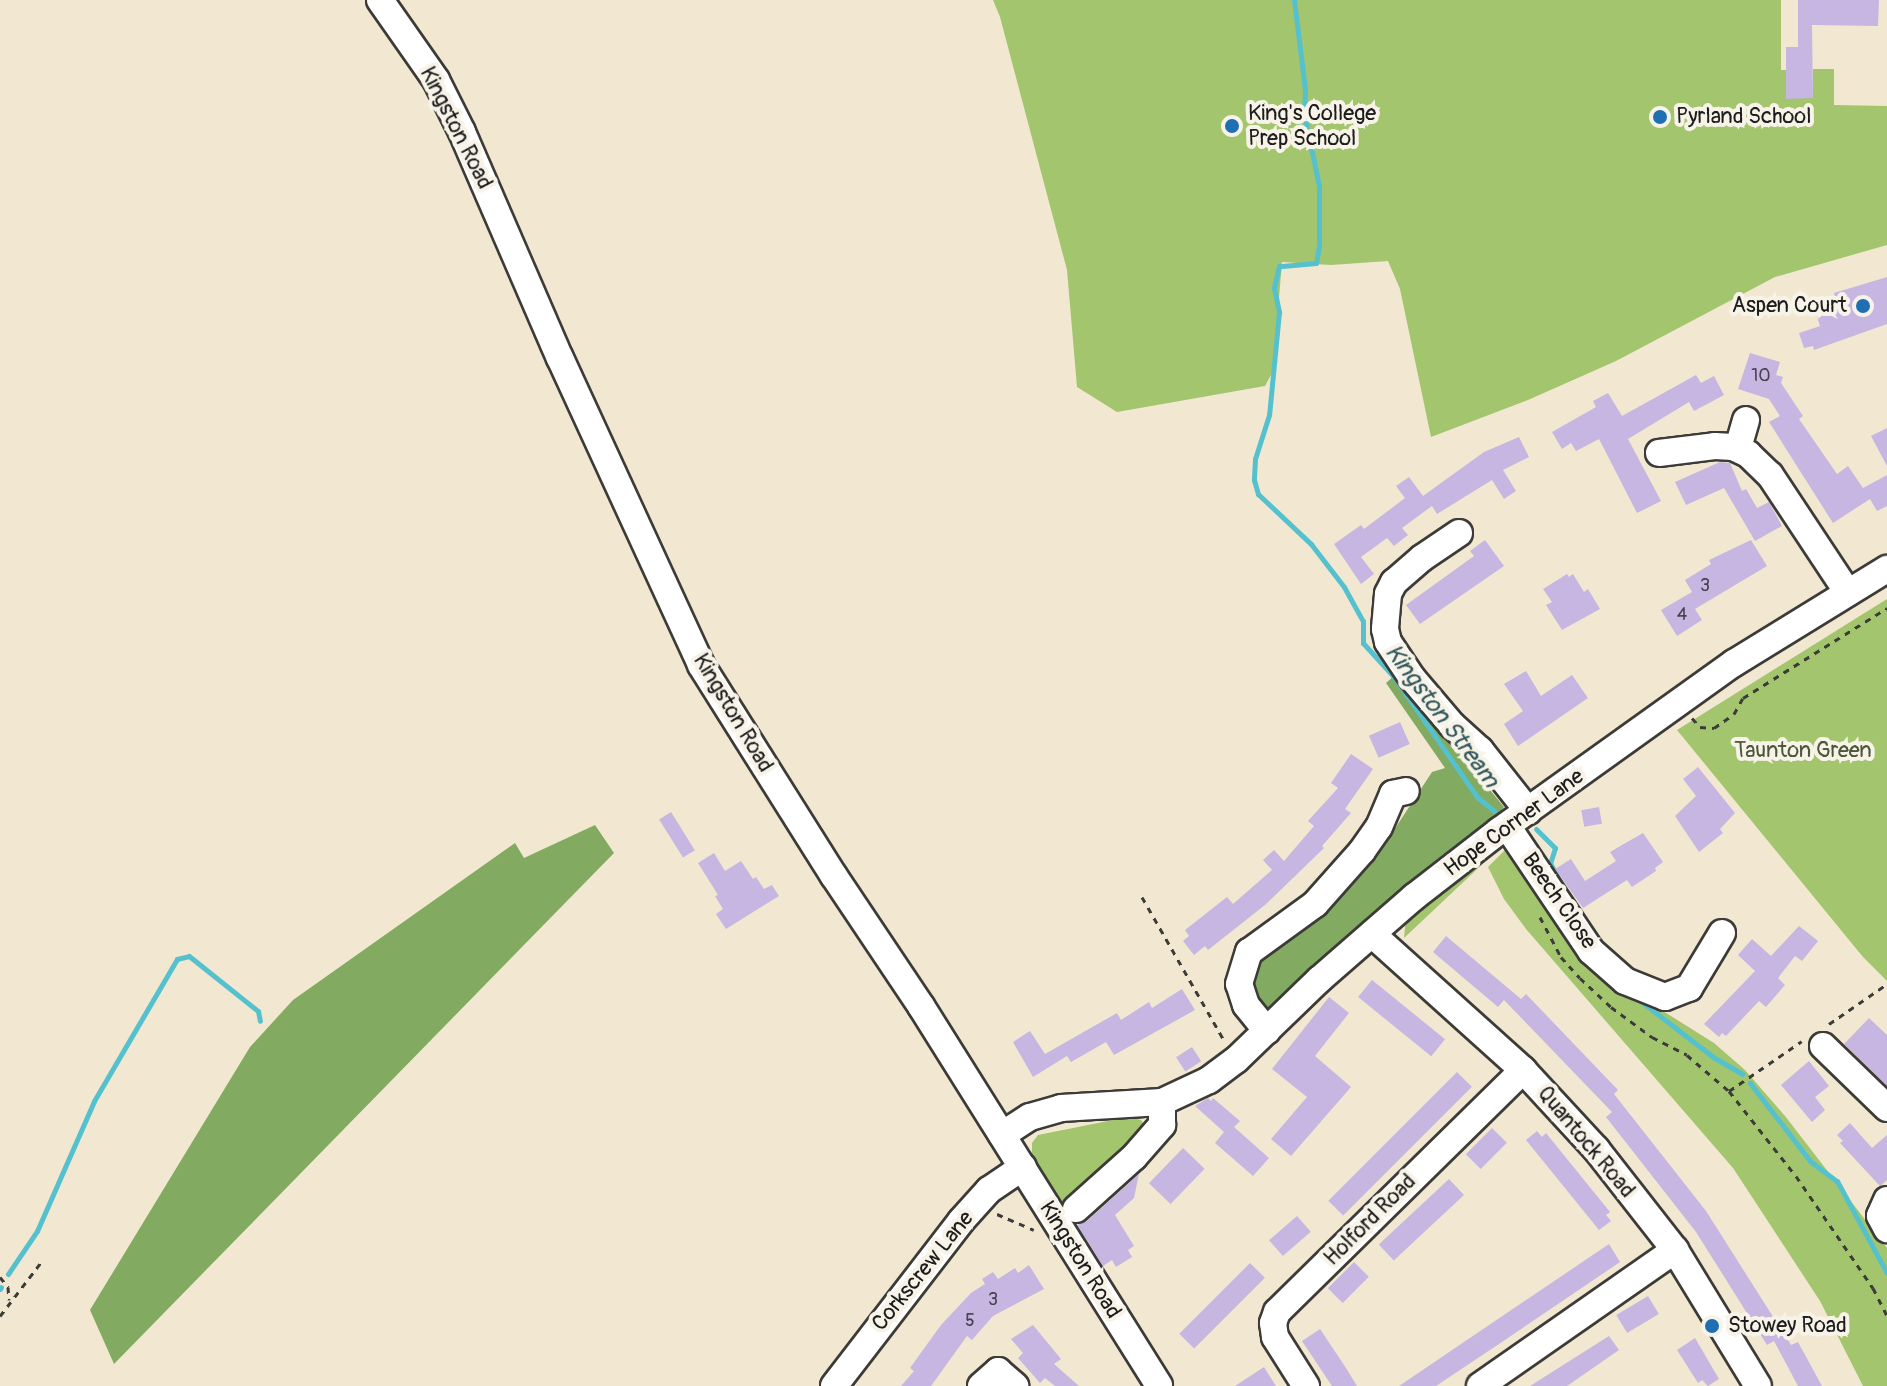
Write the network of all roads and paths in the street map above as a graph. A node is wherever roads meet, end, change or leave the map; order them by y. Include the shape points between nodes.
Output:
1 (380, 0) edge
2 (1747, 418) dead end
3 (1738, 448) junction
4 (1660, 454) dead end
5 (1441, 537) dead end
6 (1887, 569) edge
7 (1848, 593) junction
8 (1887, 608) edge
9 (1681, 701) junction
10 (1395, 790) dead end
11 (1518, 818) junction
12 (1142, 897) dead end
13 (1540, 916) dead end
14 (1722, 933) dead end
15 (1372, 934) junction
16 (1267, 1031) junction
17 (1823, 1046) dead end
18 (1236, 1060) junction
19 (1523, 1070) junction
20 (1162, 1102) junction
21 (1887, 1108) edge
22 (1002, 1135) junction
23 (1023, 1167) junction
24 (1887, 1200) edge
25 (992, 1215) dead end
26 (1067, 1218) junction
27 (1887, 1229) edge
28 (1675, 1250) junction
29 (42, 1261) dead end
30 (0, 1277) edge
31 (9, 1300) junction
32 (1887, 1315) edge
33 (0, 1316) edge
34 (834, 1386) edge
35 (981, 1386) edge
36 (1015, 1386) edge
37 (1159, 1386) edge
38 (1306, 1386) edge
39 (1480, 1386) edge
40 (1758, 1386) edge

1 - 22 street, Kingston Road via 436,80 462,132 701,665
2 - 3 street
3 - 4 street
3 - 7 street via 1770,475
5 - 11 street, Beech Close via 1394,582 1385,613 1388,642 1452,725 1480,750
6 - 7 street, Hope Corner Lane
7 - 9 street, Hope Corner Lane
8 - 9 path via 1743,698 1734,714 1714,728 1700,727
9 - 11 street, Hope Corner Lane
10 - 16 street via 1379,827 1338,879 1315,904 1249,952 1239,984 1246,1005
11 - 14 street, Beech Close via 1591,951 1625,981 1665,997 1689,988
11 - 15 street, Hope Corner Lane
12 - 18 path
13 - 32 path via 1561,957 1611,1007 1687,1055 1729,1091 1796,1176
15 - 16 street, Hope Corner Lane
15 - 19 street, Quantock Road
16 - 18 street, Hope Corner Lane
17 - 21 street
18 - 20 street, Hope Corner Lane via 1209,1080
19 - 28 street, Quantock Road via 1596,1149
19 - 38 street, Holford Road via 1277,1312 1275,1337
20 - 22 street, Hope Corner Lane via 1061,1108 1030,1117
20 - 26 street via 1162,1125
22 - 23 street, Kingston Road
23 - 26 street, Kingston Road
23 - 34 street, Corkscrew Lane via 989,1190 961,1221
24 - 27 street via 1880,1216
25 - 26 path via 1001,1214 1041,1235
26 - 37 street, Kingston Road
28 - 39 street
28 - 40 street, Quantock Road
29 - 31 path
30 - 31 path
31 - 33 path
35 - 36 street via 998,1371

